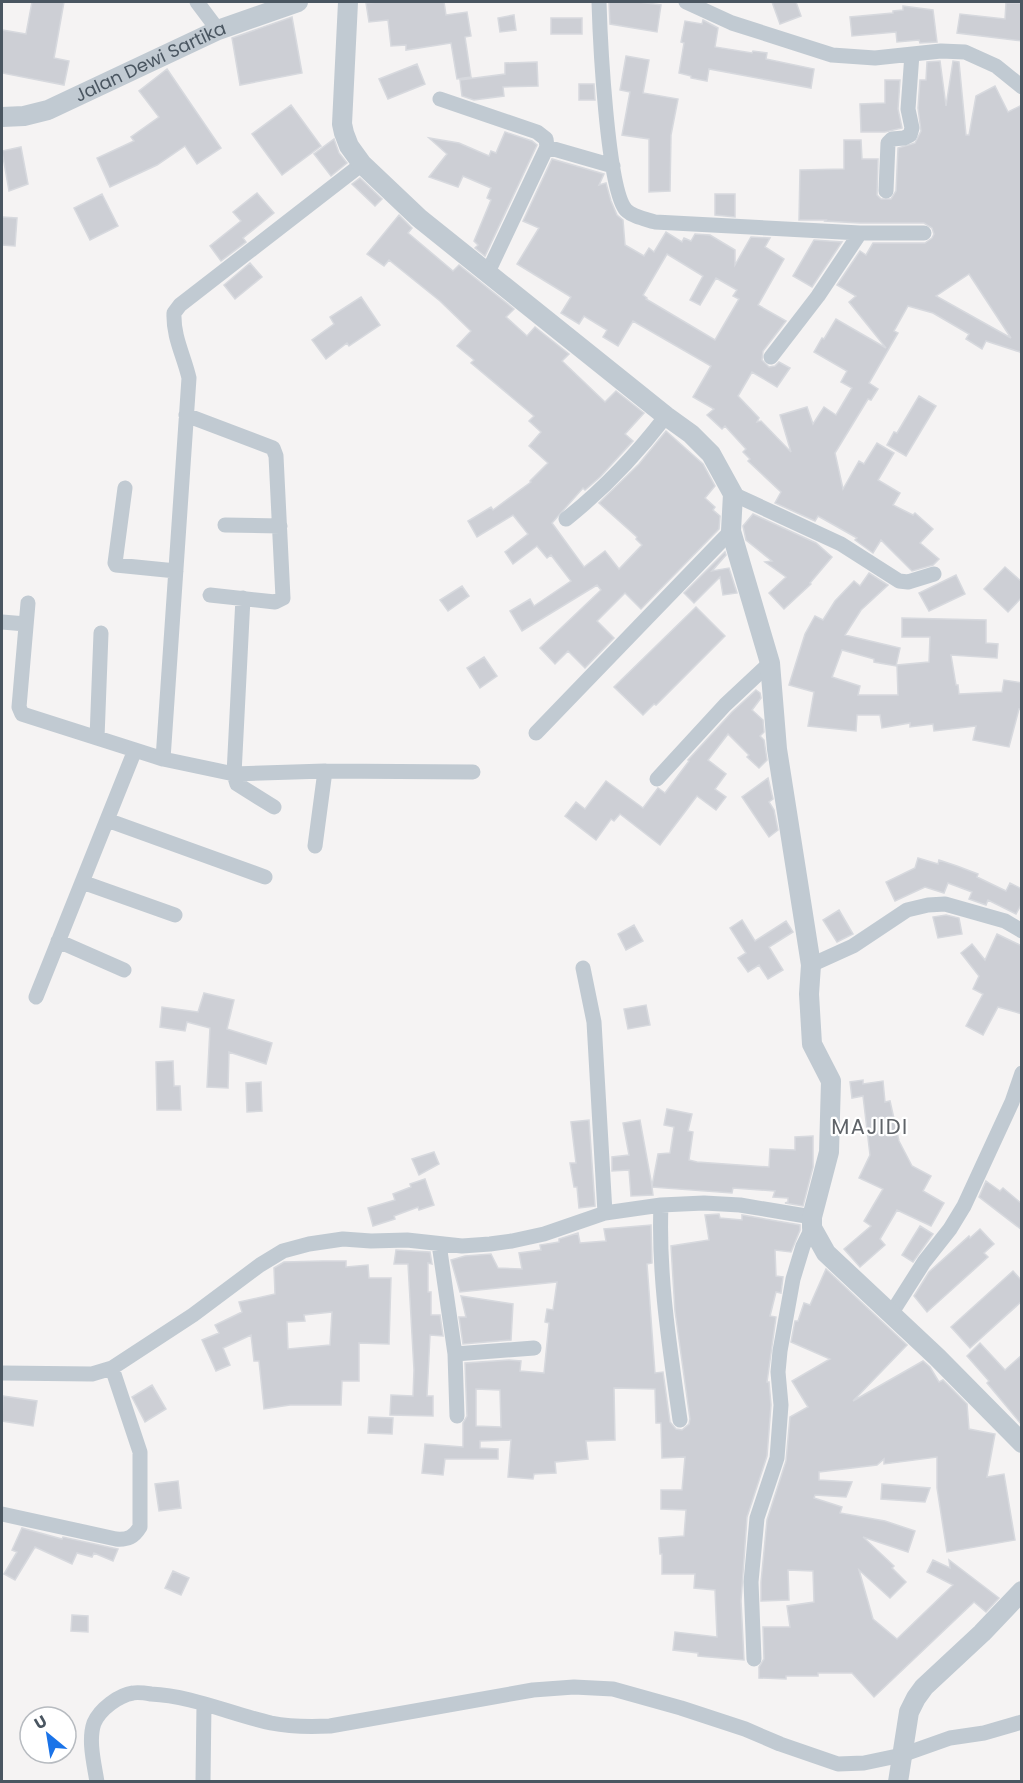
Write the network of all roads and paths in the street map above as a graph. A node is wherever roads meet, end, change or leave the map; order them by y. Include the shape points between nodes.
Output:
1 (197, 2) edge
2 (298, 2) edge
3 (348, 2) edge
4 (599, 2) edge
5 (686, 2) edge
6 (218, 30) junction
7 (912, 54) junction
8 (1022, 87) edge
9 (440, 99) dead end
10 (2, 117) edge
11 (547, 147) junction
12 (362, 164) junction
13 (613, 166) junction
14 (886, 191) dead end
15 (860, 233) junction
16 (924, 233) dead end
17 (488, 272) junction
18 (771, 357) dead end
19 (186, 416) junction
20 (666, 417) junction
21 (125, 488) dead end
22 (733, 494) junction
23 (566, 519) dead end
24 (225, 525) dead end
25 (280, 526) junction
26 (731, 531) junction
27 (176, 571) junction
28 (934, 574) dead end
29 (210, 595) dead end
30 (243, 598) junction
31 (28, 603) dead end
32 (2, 622) edge
33 (26, 624) junction
34 (101, 633) dead end
35 (770, 663) junction
36 (536, 733) dead end
37 (97, 738) junction
38 (135, 750) junction
39 (163, 759) junction
40 (325, 771) junction
41 (473, 772) dead end
42 (234, 774) junction
43 (657, 779) dead end
44 (274, 807) dead end
45 (107, 820) junction
46 (315, 846) dead end
47 (265, 877) dead end
48 (82, 882) junction
49 (175, 915) dead end
50 (1022, 931) edge
51 (58, 941) junction
52 (811, 965) junction
53 (583, 968) dead end
54 (124, 970) dead end
55 (36, 996) dead end
56 (1022, 1074) edge
57 (661, 1205) junction
58 (606, 1213) junction
59 (812, 1222) junction
60 (439, 1244) junction
61 (891, 1314) junction
62 (534, 1348) dead end
63 (455, 1354) junction
64 (112, 1368) junction
65 (2, 1373) edge
66 (457, 1416) dead end
67 (680, 1420) dead end
68 (1022, 1443) edge
69 (2, 1514) edge
70 (1022, 1592) edge
71 (754, 1659) dead end
72 (204, 1704) junction
73 (1022, 1722) edge
74 (902, 1755) junction
75 (97, 1782) edge
76 (203, 1782) edge
77 (898, 1782) edge

1 - 6 street
2 - 6 street, Jalan Dewi Sartika
3 - 12 street via 342,124 349,147
4 - 13 street
5 - 7 street via 732,22 832,55 874,58
6 - 10 street, Jalan Dewi Sartika via 48,110
7 - 8 street via 965,52 996,66
7 - 14 street via 908,109 912,128 910,135 888,143
9 - 11 street via 537,132 546,139
11 - 13 street
11 - 17 street
12 - 17 street via 419,218
12 - 19 street via 174,313 176,340 189,378
13 - 15 street via 626,210 655,222
15 - 16 street
15 - 18 street
17 - 20 street
19 - 25 street via 273,448
19 - 27 street
20 - 22 street via 711,454
20 - 23 street via 599,493
21 - 27 street via 116,565
22 - 26 street
22 - 28 street via 841,544 899,581
24 - 25 street
25 - 30 street via 283,598 275,602
26 - 35 street
26 - 36 street
27 - 39 street
29 - 30 street
30 - 42 street
31 - 33 street
32 - 33 street
33 - 37 street via 20,711
34 - 37 street
35 - 43 street
35 - 52 street via 777,749
37 - 38 street
38 - 39 street
38 - 45 street
39 - 42 street
40 - 41 street
40 - 42 street
40 - 46 street
42 - 44 street via 237,784
45 - 47 street
45 - 48 street
48 - 49 street
48 - 51 street
50 - 52 street via 1005,921 945,904 928,905 907,910 853,946
51 - 54 street
51 - 55 street
52 - 59 street via 812,1044 831,1081 829,1152
53 - 58 street via 594,1022
56 - 61 street via 964,1206
57 - 58 street
57 - 59 street via 740,1205
57 - 67 street via 669,1345
58 - 60 street via 512,1241
59 - 61 street via 826,1253
59 - 71 street via 793,1279 780,1351 777,1458 757,1518 751,1582
60 - 63 street
60 - 64 street via 343,1239 283,1251
61 - 68 street
62 - 63 street
63 - 66 street
64 - 65 street via 92,1374
64 - 69 street via 140,1452 140,1527 135,1535 126,1540 116,1539
70 - 74 street via 924,1687 909,1712
72 - 74 street via 271,1723 330,1726 533,1690 613,1689 681,1707 838,1764
72 - 75 street via 133,1692 106,1707 95,1720 92,1732
72 - 76 street
73 - 74 street via 950,1738
74 - 77 street

